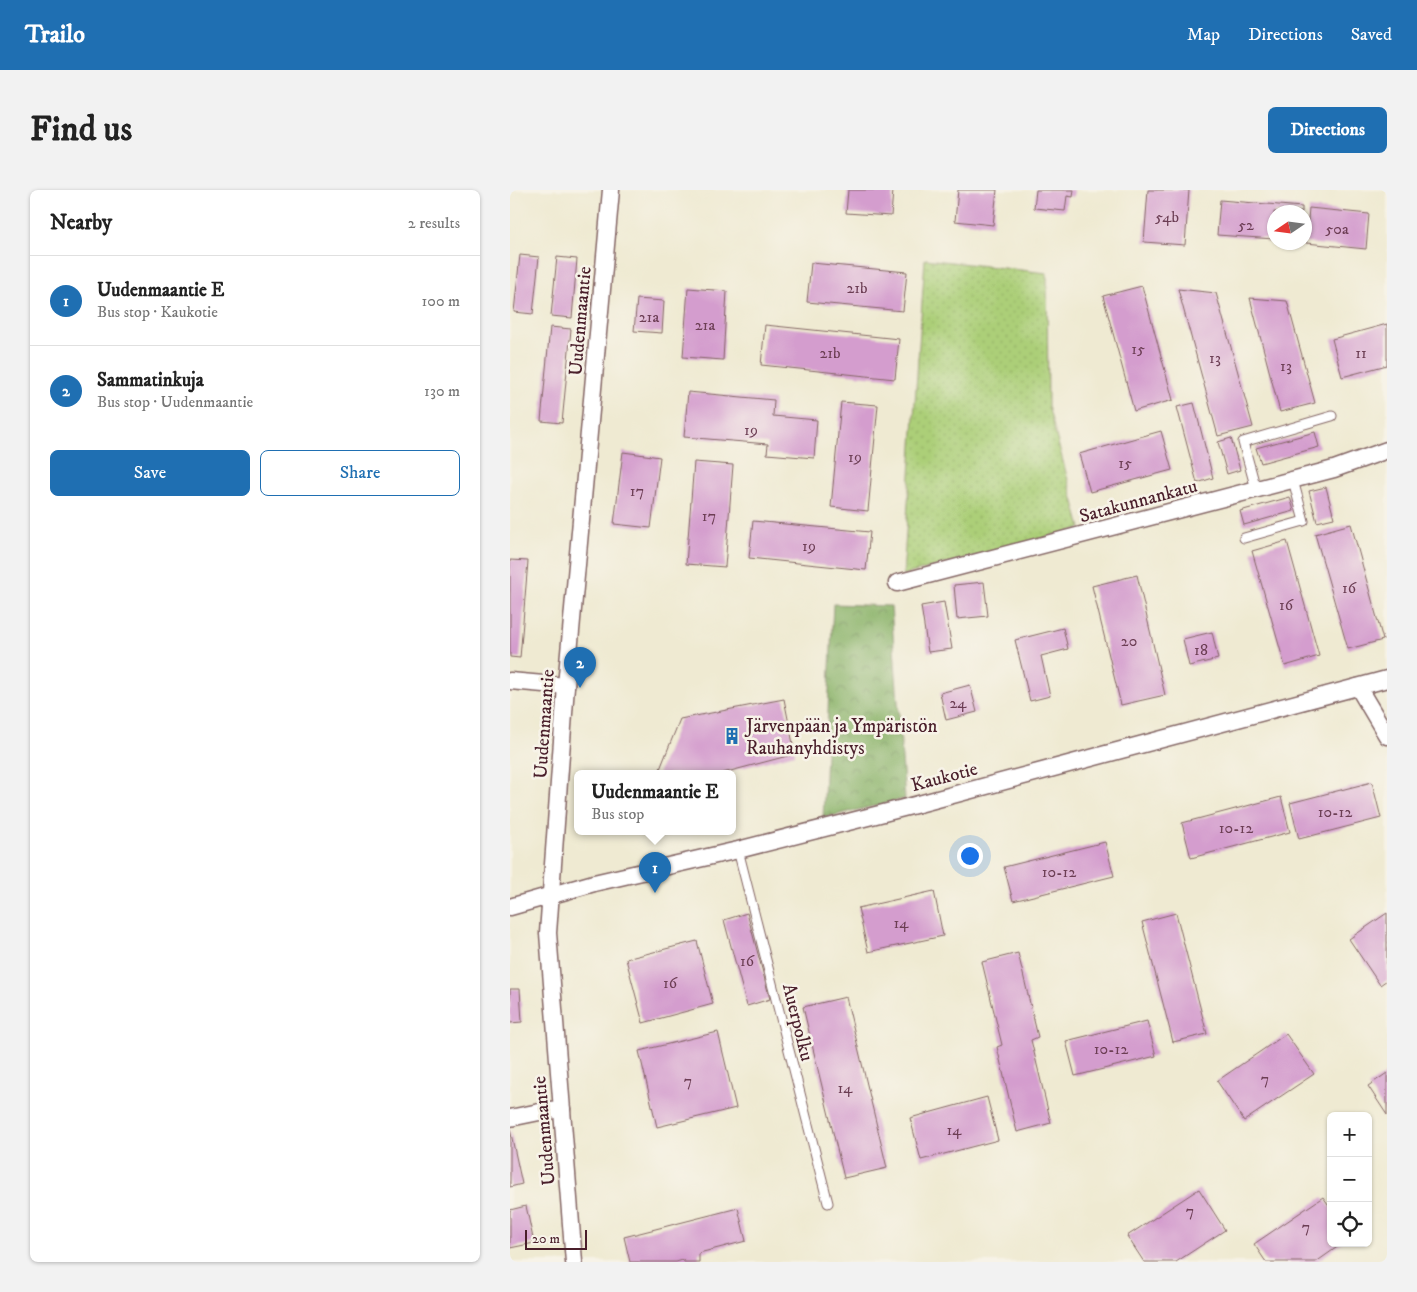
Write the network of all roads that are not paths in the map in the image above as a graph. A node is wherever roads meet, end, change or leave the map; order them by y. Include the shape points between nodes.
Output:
1 (611, 190) edge
2 (1332, 416) dead end
3 (1387, 450) edge
4 (1293, 480) junction
5 (1256, 490) junction
6 (1244, 538) dead end
7 (897, 583) dead end
8 (1387, 679) edge
9 (510, 681) edge
10 (566, 686) junction
11 (1358, 687) junction
12 (1387, 736) edge
13 (738, 850) junction
14 (550, 895) junction
15 (510, 907) edge
16 (562, 1109) junction
17 (510, 1118) edge
18 (828, 1203) dead end
19 (574, 1262) edge

1 - 10 street, Uudenmaantie
2 - 5 lane via 1243,442
3 - 4 street, Satakunnankatu
4 - 5 street, Satakunnankatu
4 - 6 lane via 1304,521
5 - 7 street, Satakunnankatu
8 - 11 street, Kaukotie
9 - 10 street
10 - 14 street, Uudenmaantie
11 - 12 street
11 - 13 street, Kaukotie
13 - 14 street, Kaukotie
13 - 18 lane, Auerpolku
14 - 15 street, Kaukotie
14 - 16 street, Uudenmaantie via 548,933
16 - 17 street
16 - 19 street, Uudenmaantie

